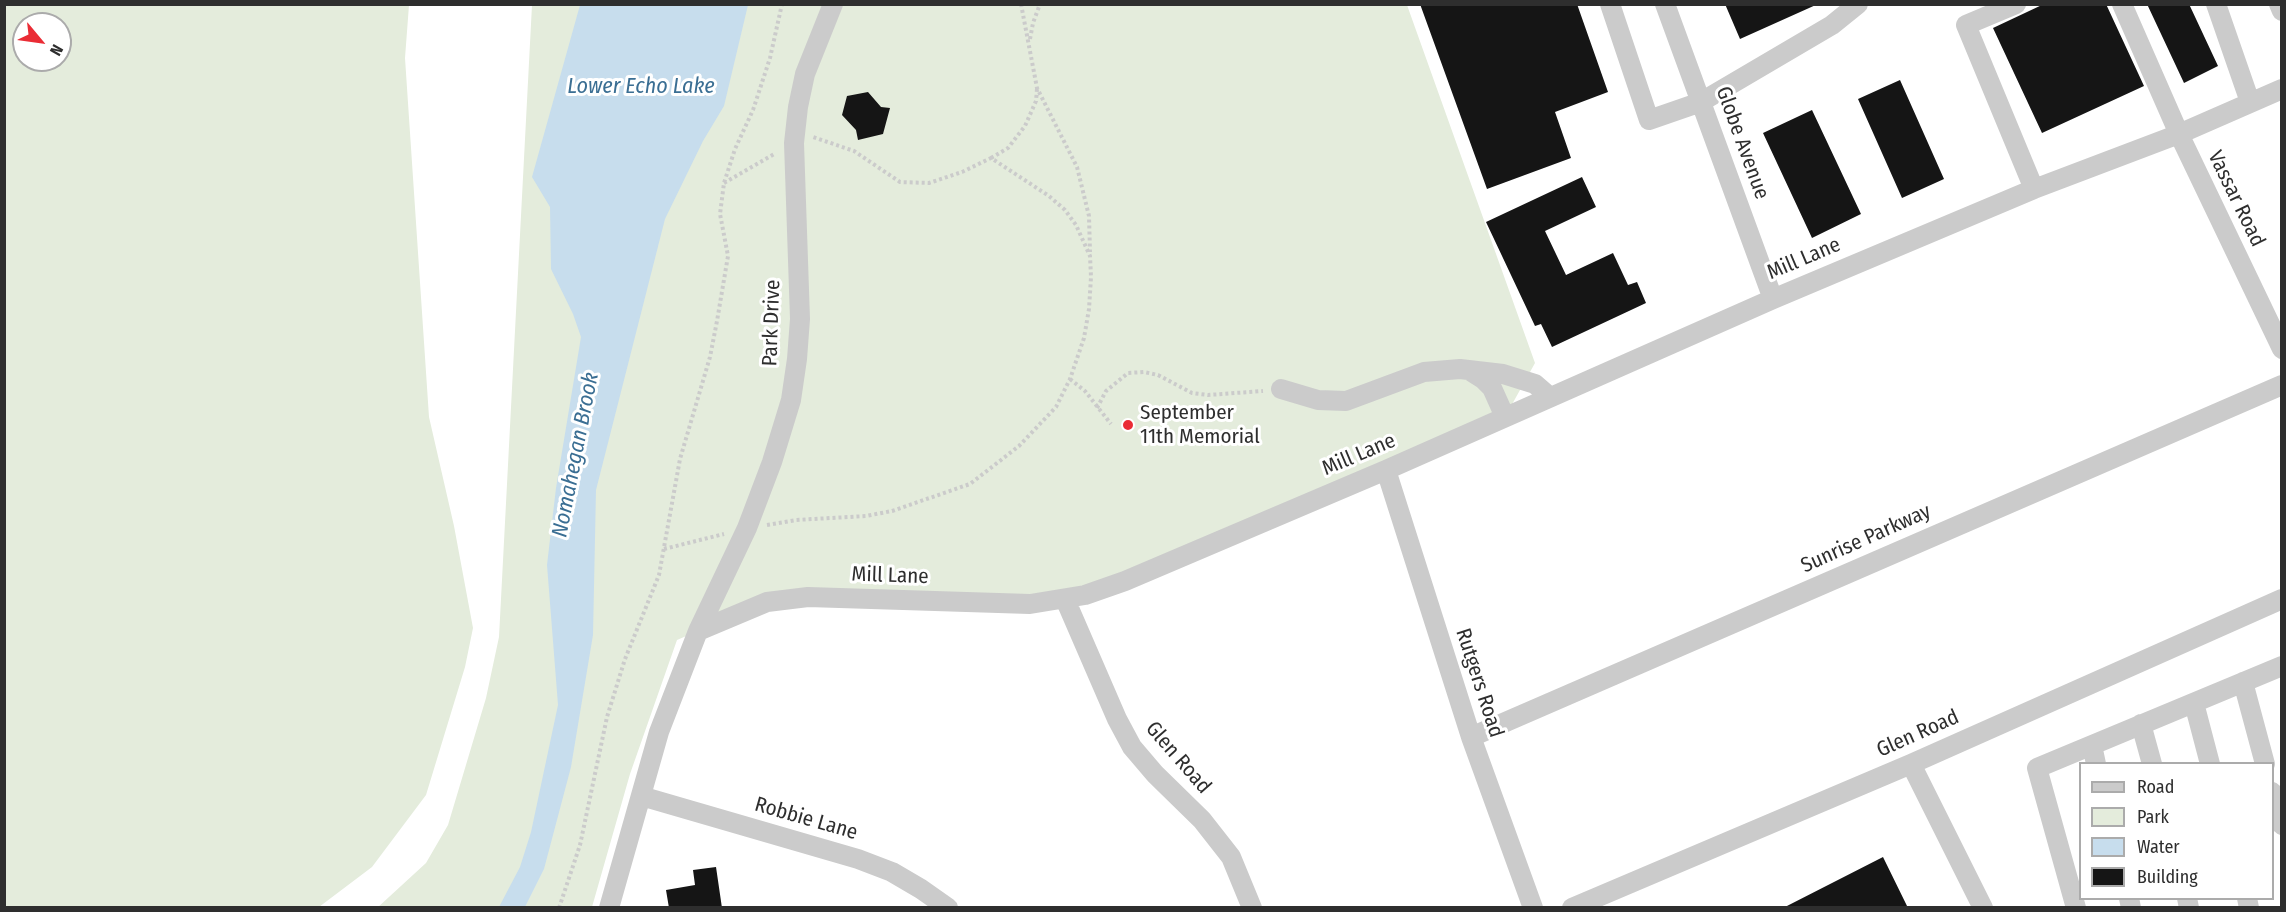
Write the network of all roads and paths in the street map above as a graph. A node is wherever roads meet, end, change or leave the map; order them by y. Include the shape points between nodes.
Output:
1 (782, 4) edge
2 (833, 4) edge
3 (1021, 4) edge
4 (1040, 4) edge
5 (1610, 4) edge
6 (1665, 4) edge
7 (1858, 4) edge
8 (2016, 4) edge
9 (2122, 4) edge
10 (2216, 4) edge
11 (2279, 4) edge
12 (2282, 11) edge
13 (1029, 43) junction
14 (1037, 88) junction
15 (2282, 89) edge
16 (1701, 102) junction
17 (2250, 102) junction
18 (2178, 134) junction
19 (794, 143) junction
20 (991, 158) junction
21 (724, 183) junction
22 (2034, 189) junction
23 (1090, 256) junction
24 (1773, 299) junction
25 (2282, 349) edge
26 (1472, 372) junction
27 (1070, 379) junction
28 (2282, 385) edge
29 (1281, 389) joint
30 (1550, 397) junction
31 (1097, 408) junction
32 (1504, 417) junction
33 (1111, 424) dead end
34 (1386, 470) junction
35 (747, 528) junction
36 (664, 549) junction
37 (1065, 599) junction
38 (2282, 599) edge
39 (698, 631) junction
40 (2282, 666) edge
41 (2242, 682) junction
42 (2194, 703) junction
43 (2141, 724) junction
44 (1471, 737) junction
45 (2094, 754) edge
46 (2151, 762) edge
47 (2209, 762) edge
48 (2264, 762) edge
49 (1911, 764) junction
50 (641, 796) junction
51 (2274, 799) edge
52 (2282, 825) edge
53 (559, 908) edge
54 (609, 908) edge
55 (948, 908) edge
56 (1252, 908) edge
57 (1533, 908) edge
58 (1572, 908) edge
59 (1983, 908) edge
60 (2076, 908) edge

1 - 21 path via 770,58
2 - 19 street, Park Drive via 805,74
3 - 13 path
4 - 13 path
5 - 16 street via 1649,120
6 - 16 street, Globe Avenue
7 - 16 street via 1832,25
8 - 22 street via 1966,25
9 - 18 street, Vassar Road
10 - 17 street
11 - 12 street
13 - 14 path
14 - 20 path via 1025,126 1008,148
14 - 23 path via 1077,167 1089,216
15 - 17 street, Mill Lane
16 - 24 street, Globe Avenue
17 - 18 street, Mill Lane
18 - 22 street, Mill Lane
18 - 25 street, Vassar Road
19 - 20 path via 815,136 854,151 900,182 929,183
19 - 21 path
19 - 35 street, Park Drive via 800,319 797,359 788,411
20 - 23 path via 1065,210
21 - 36 path via 720,214 728,256 710,357 680,459
22 - 24 street, Mill Lane
23 - 27 path via 1084,338
24 - 30 street, Mill Lane
26 - 29 street via 1424,372 1346,401 1318,400
26 - 30 street via 1503,374 1535,384
26 - 32 street via 1492,388
27 - 31 path
27 - 35 path via 1056,407 1041,423 1019,446 970,484 892,511
28 - 44 street, Sunrise Parkway
29 - 31 path via 1208,395 1192,393 1158,375 1128,373 1106,391
30 - 32 street, Mill Lane
31 - 33 path
32 - 34 street, Mill Lane
34 - 37 street, Mill Lane via 1125,581
34 - 44 street, Rutgers Road
35 - 36 path
35 - 39 street, Park Drive
36 - 53 path via 659,575 625,659 607,717 580,845
37 - 39 street, Mill Lane via 1030,604 808,597 767,602
37 - 56 street, Glen Road via 1132,747 1202,820 1231,857
38 - 49 street, Glen Road
39 - 50 street via 659,732
40 - 41 street
41 - 42 street
41 - 48 street
42 - 43 street
42 - 47 street
43 - 45 street
43 - 46 street
44 - 57 street, Rutgers Road
45 - 60 street via 2037,768
49 - 58 street, Glen Road
49 - 59 street
50 - 54 street
50 - 55 street, Robbie Lane via 858,859 892,872
51 - 52 street

